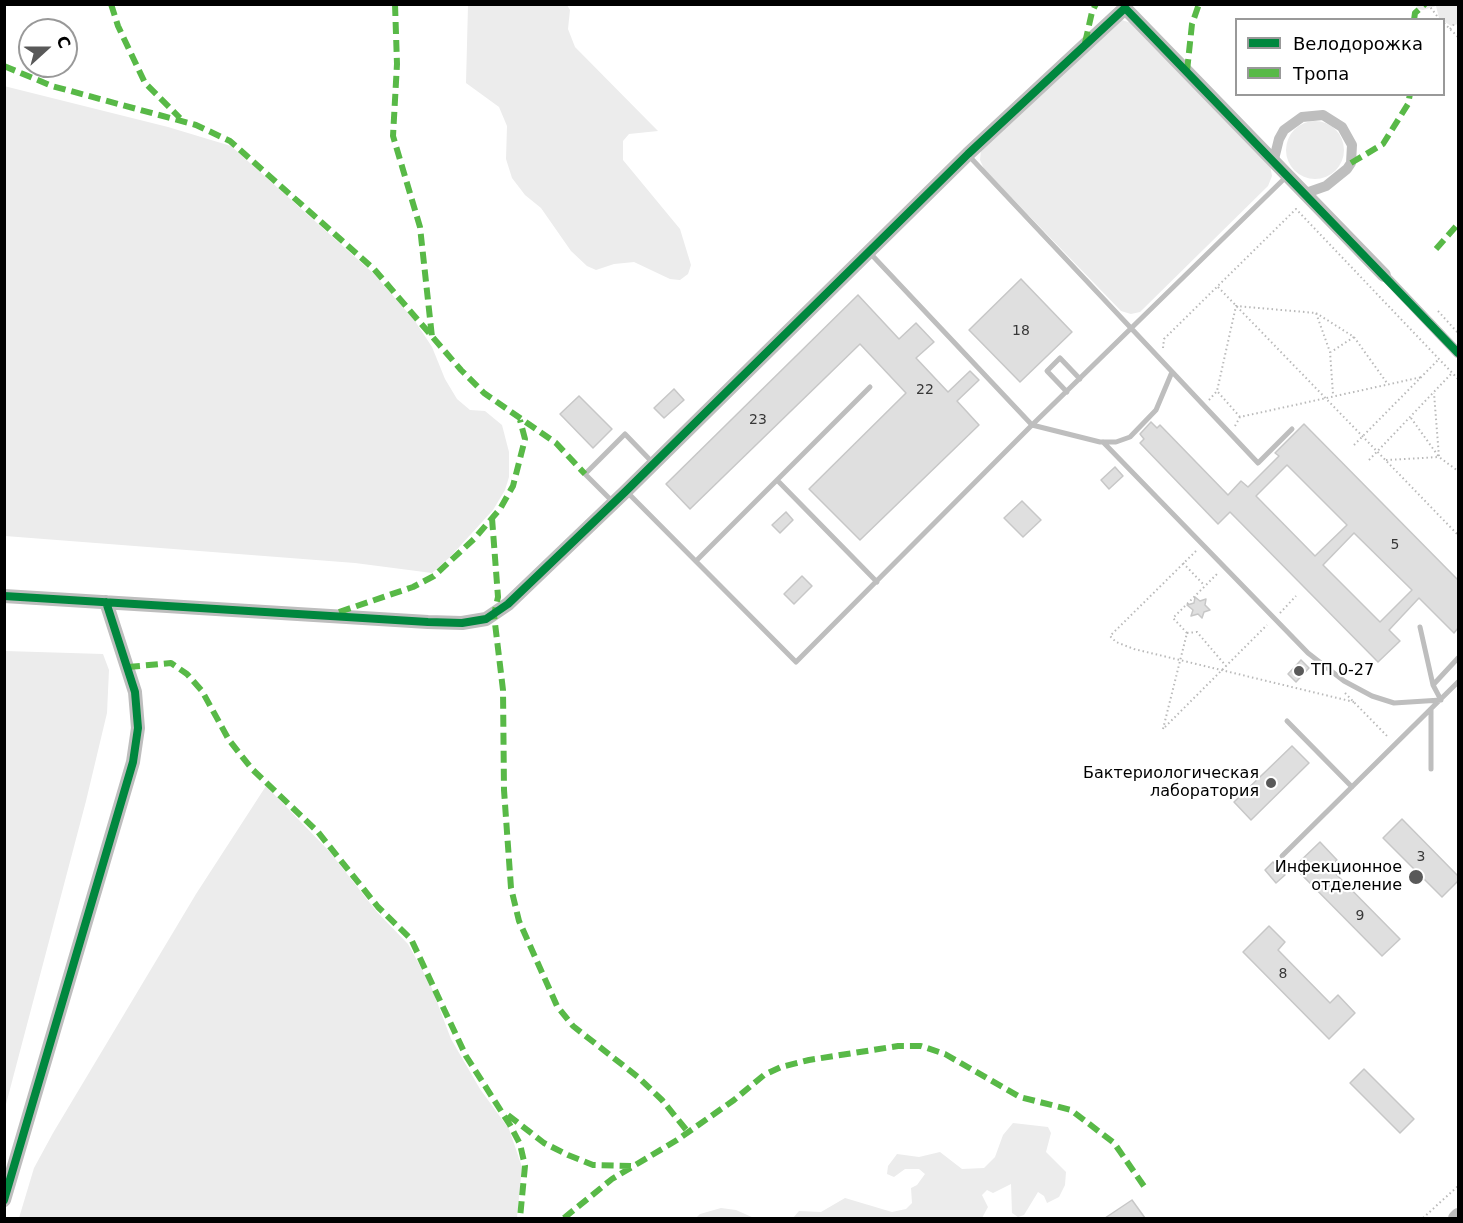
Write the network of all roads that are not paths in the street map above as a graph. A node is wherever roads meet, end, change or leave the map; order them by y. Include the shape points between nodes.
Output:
1 (968, 154) junction
2 (1274, 159) junction
3 (1288, 175) junction
4 (1305, 193) junction
5 (868, 251) junction
6 (1384, 275) joint
7 (1131, 328) junction
8 (1458, 353) edge
9 (1172, 372) junction
10 (1080, 379) junction
11 (870, 387) dead end
12 (1067, 392) junction
13 (1032, 425) junction
14 (1292, 429) dead end
15 (1103, 442) junction
16 (654, 464) junction
17 (777, 480) junction
18 (626, 492) junction
19 (614, 503) junction
20 (696, 561) junction
21 (877, 582) junction
22 (4, 596) edge
23 (106, 602) junction
24 (1420, 627) dead end
25 (1458, 658) edge
26 (1458, 682) edge
27 (1433, 685) junction
28 (1456, 688) edge
29 (1441, 700) junction
30 (1431, 709) junction
31 (1287, 721) dead end
32 (1431, 769) dead end
33 (1352, 787) junction
34 (1282, 856) dead end
35 (4, 1200) edge
36 (1458, 1215) edge
37 (1455, 1218) edge

1 - 2 street via 1125,8
1 - 5 street
1 - 7 lane
2 - 3 street
2 - 4 street via 1278,139 1302,117 1323,115 1342,128 1352,145 1351,163 1326,186
3 - 4 street
3 - 7 lane
4 - 6 street
5 - 13 lane
5 - 16 street
6 - 8 street
7 - 9 lane
7 - 10 lane
9 - 14 lane via 1258,463
9 - 15 lane via 1163,398 1144,425 1130,437
10 - 12 lane
10 - 12 lane via 1060,358 1047,371
11 - 17 lane
12 - 13 lane
13 - 15 lane
13 - 21 lane
15 - 29 lane via 1308,653 1344,681 1394,703
16 - 18 street
16 - 19 lane via 625,434 585,474
17 - 20 lane
17 - 21 lane
18 - 19 street
18 - 20 lane
19 - 23 street via 500,611 478,622
20 - 21 lane via 796,662
22 - 23 street
23 - 35 street via 135,692 138,728 133,762
24 - 27 lane
25 - 27 lane
26 - 28 lane
27 - 29 lane
28 - 29 lane
29 - 30 lane
30 - 32 lane
30 - 33 lane
31 - 33 lane
33 - 34 lane
36 - 37 street

